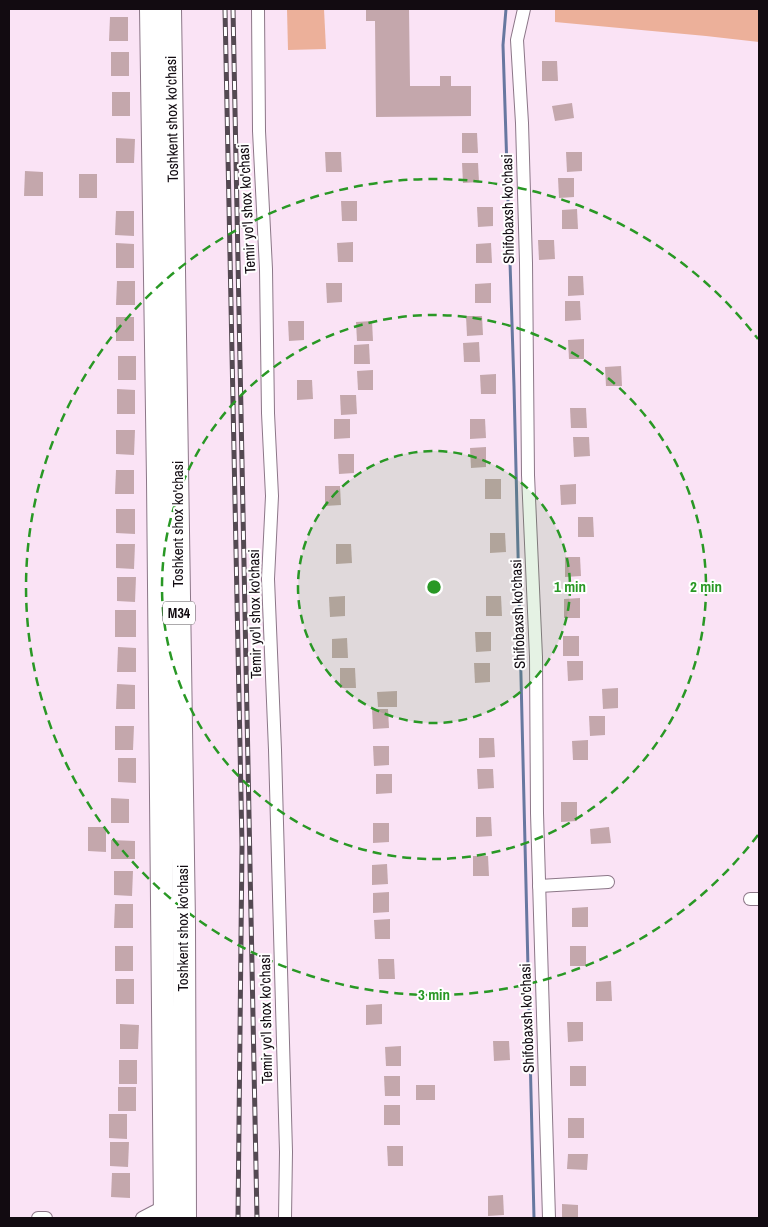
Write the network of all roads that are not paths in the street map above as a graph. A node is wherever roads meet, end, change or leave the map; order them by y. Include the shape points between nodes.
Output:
1 (151, 9) edge
2 (170, 9) edge
3 (258, 9) edge
4 (524, 9) edge
5 (608, 882) dead end
6 (539, 886) junction
7 (165, 1212) edge
8 (38, 1218) edge
9 (46, 1218) edge
10 (142, 1218) edge
11 (184, 1218) edge
12 (285, 1218) edge
13 (549, 1218) edge

1 - 7 highway, Toshkent shox ko'chasi / M34
2 - 11 highway, Toshkent shox ko'chasi / M34 via 184,923
3 - 12 street, Temir yo'l shox ko'chasi via 259,131 272,496 268,579 286,1152
4 - 6 street, Shifobaxsh ko'chasi via 517,40 526,263
5 - 6 street
6 - 13 street, Shifobaxsh ko'chasi
7 - 10 street
8 - 9 street

